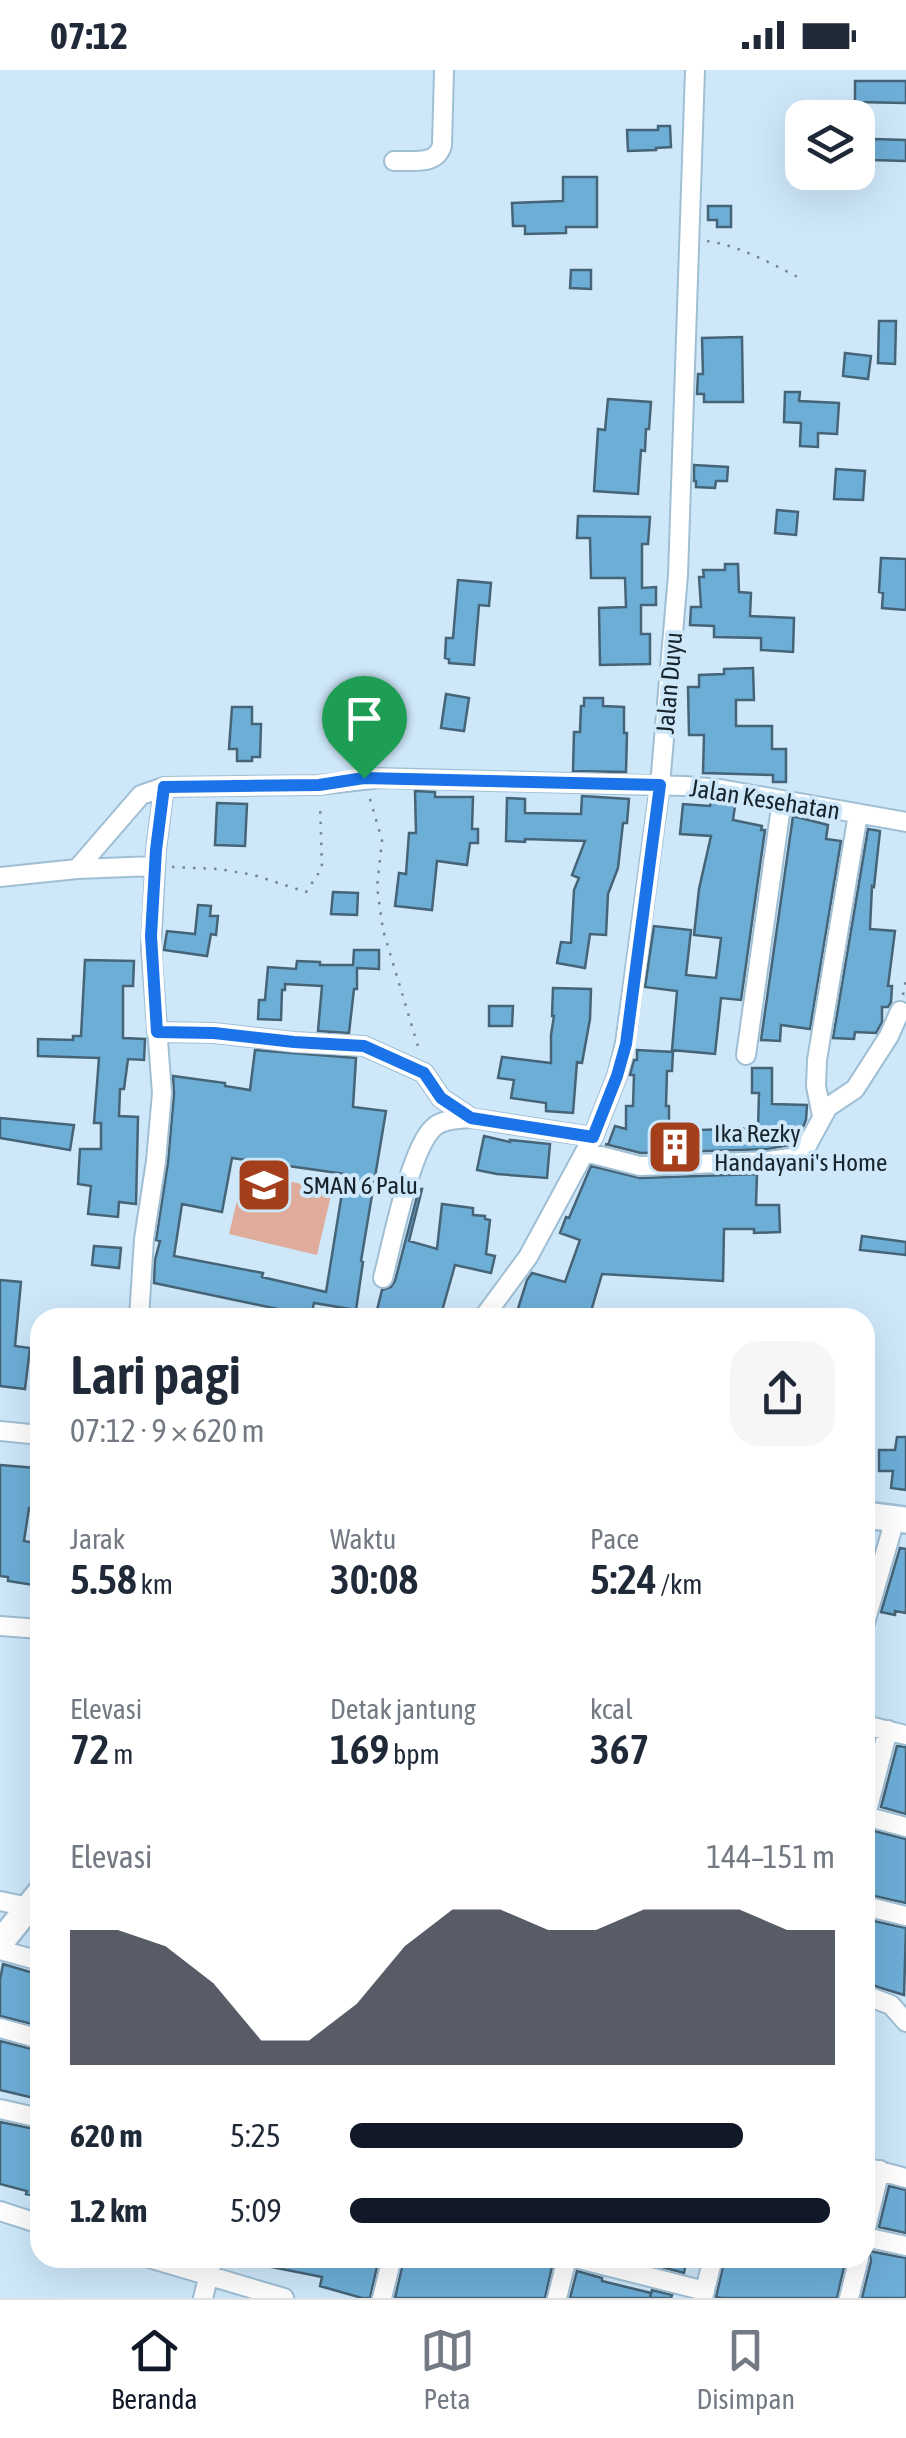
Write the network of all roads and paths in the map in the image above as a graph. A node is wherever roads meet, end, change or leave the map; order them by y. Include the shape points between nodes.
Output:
1 (444, 70) edge
2 (695, 70) edge
3 (394, 161) dead end
4 (691, 239) junction
5 (804, 280) dead end
6 (364, 778) junction
7 (319, 785) junction
8 (660, 785) junction
9 (164, 787) junction
10 (782, 800) junction
11 (858, 814) junction
12 (906, 822) edge
13 (155, 866) junction
14 (77, 869) junction
15 (0, 877) edge
16 (900, 1011) dead end
17 (157, 1032) junction
18 (746, 1055) dead end
19 (424, 1073) junction
20 (822, 1116) junction
21 (471, 1118) junction
22 (589, 1144) junction
23 (383, 1278) dead end
24 (140, 1308) edge
25 (491, 1308) edge
26 (0, 1431) edge
27 (30, 1434) edge
28 (875, 1516) edge
29 (900, 1520) edge
30 (875, 1594) edge
31 (0, 1626) edge
32 (30, 1628) edge
33 (897, 1732) edge
34 (875, 1790) edge
35 (875, 1819) edge
36 (906, 1827) edge
37 (30, 1900) edge
38 (0, 1901) edge
39 (30, 1907) edge
40 (875, 1908) edge
41 (906, 1916) edge
42 (0, 1947) edge
43 (30, 1958) edge
44 (875, 1999) edge
45 (906, 2022) edge
46 (0, 2028) edge
47 (30, 2036) edge
48 (0, 2108) edge
49 (30, 2116) edge
50 (875, 2169) edge
51 (906, 2178) edge
52 (0, 2211) edge
53 (30, 2221) edge
54 (875, 2237) edge
55 (906, 2246) edge
56 (182, 2268) edge
57 (210, 2268) edge
58 (390, 2268) edge
59 (565, 2268) edge
60 (611, 2268) edge
61 (710, 2268) edge
62 (856, 2268) edge
63 (208, 2276) junction
64 (704, 2294) edge
65 (202, 2298) edge
66 (284, 2298) edge
67 (382, 2298) edge
68 (557, 2298) edge
69 (849, 2298) edge

1 - 3 street via 440,153 430,160
2 - 4 street, Jalan Duyu
4 - 5 path via 721,243
4 - 8 street, Jalan Duyu via 678,576
6 - 7 street, Jalan Kesehatan
6 - 8 street, Jalan Kesehatan
6 - 19 path via 382,840 377,886 383,930
7 - 9 street, Jalan Kesehatan
7 - 13 path via 322,868 306,892 254,875
8 - 10 street, Jalan Kesehatan
8 - 22 street, Jalan Duyu via 626,1044
9 - 13 street
9 - 14 street via 141,795
10 - 11 street, Jalan Kesehatan
10 - 18 street
11 - 12 street, Jalan Kesehatan
11 - 20 street via 817,1060
13 - 14 street
13 - 17 street
14 - 15 street
16 - 20 street via 856,1089
17 - 19 street via 364,1046
17 - 24 street via 162,1094
19 - 21 street via 441,1098
20 - 22 street via 800,1154 785,1160 640,1166
21 - 22 street
21 - 23 street via 441,1122 423,1142
22 - 25 street, Jalan Duyu
26 - 27 street
28 - 29 street
29 - 30 street
31 - 32 street
33 - 34 street
35 - 36 street
37 - 38 street
39 - 42 street
40 - 41 street
42 - 43 street
44 - 45 street
46 - 47 street
48 - 49 street
50 - 51 street
52 - 53 street
54 - 55 street
56 - 63 street
57 - 63 street
58 - 67 street
59 - 68 street
60 - 64 street
61 - 64 street
62 - 69 street
63 - 65 street
63 - 66 street

